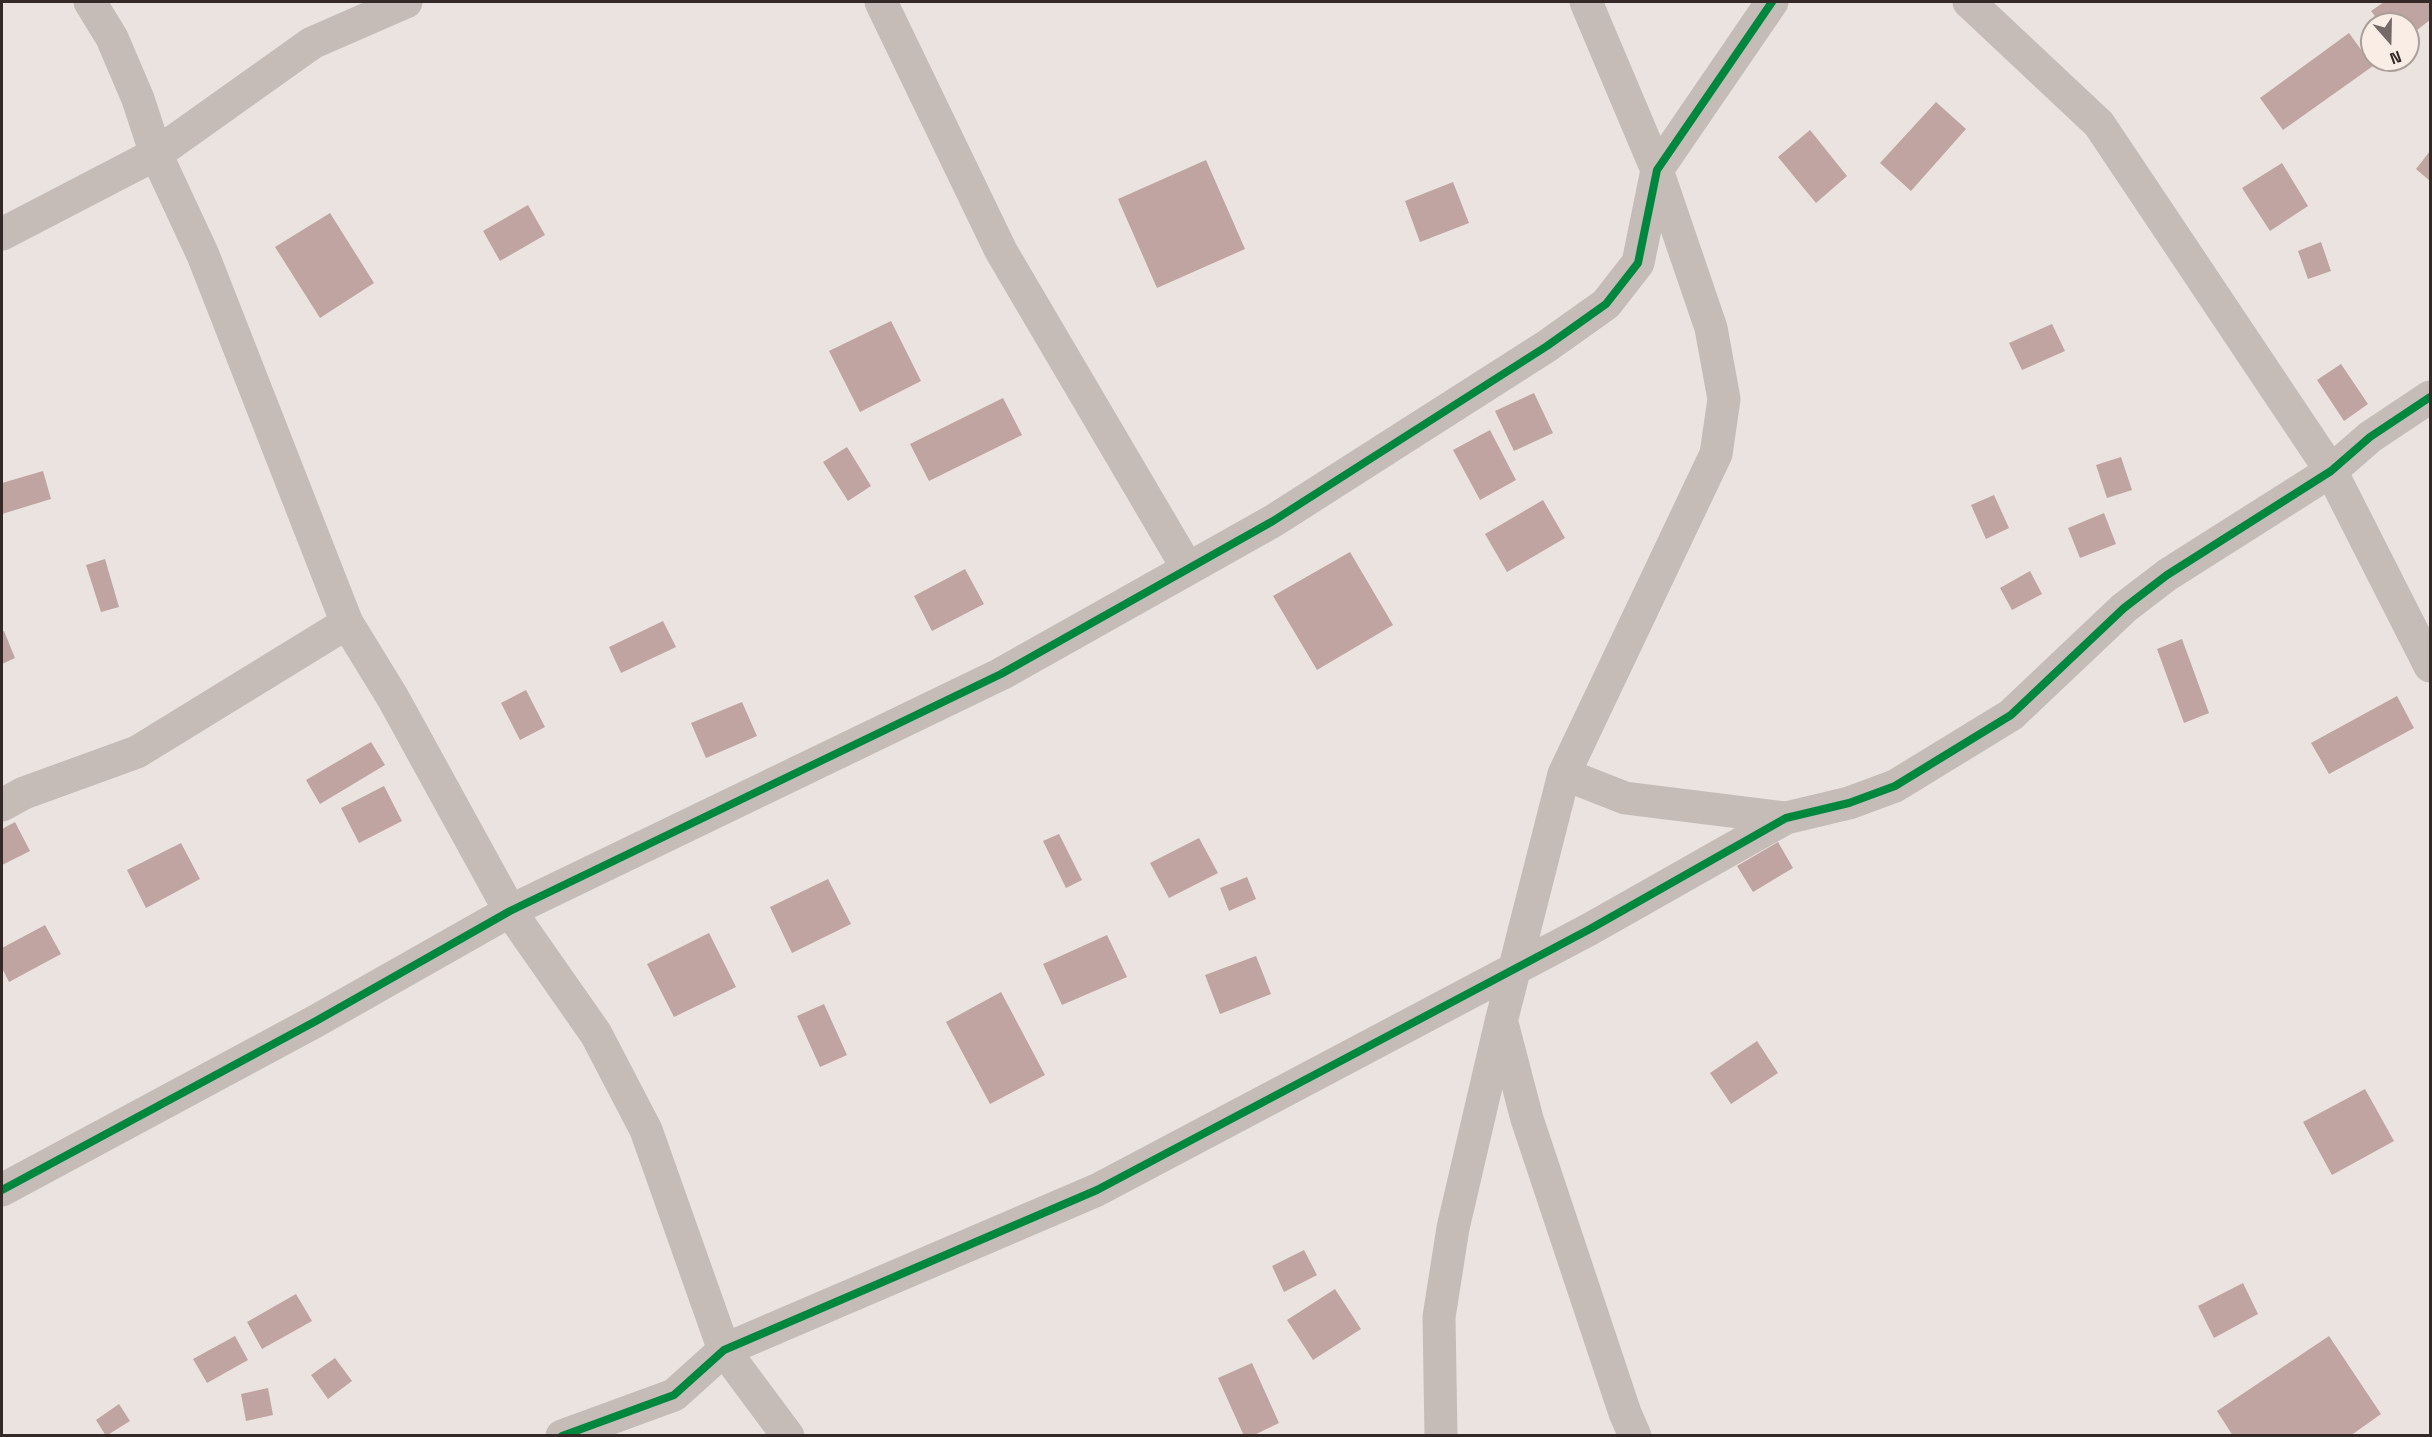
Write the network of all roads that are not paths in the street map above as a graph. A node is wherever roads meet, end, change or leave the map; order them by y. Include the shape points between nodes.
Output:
1 (90, 2) edge
2 (406, 2) edge
3 (881, 2) edge
4 (1586, 2) edge
5 (1772, 2) edge
6 (1969, 2) edge
7 (156, 154) junction
8 (1657, 170) junction
9 (2, 234) edge
10 (2430, 397) edge
11 (2331, 471) junction
12 (1188, 569) junction
13 (347, 623) junction
14 (2430, 666) edge
15 (1564, 774) junction
16 (2, 805) edge
17 (1786, 818) junction
18 (510, 911) junction
19 (1515, 969) junction
20 (1501, 1022) junction
21 (2, 1191) edge
22 (724, 1350) junction
23 (562, 1436) edge
24 (789, 1436) edge
25 (1441, 1436) edge
26 (1635, 1436) edge

1 - 7 street via 112,38
2 - 7 street via 312,43
3 - 12 street via 1001,251
4 - 8 street
5 - 8 street
6 - 11 street via 2099,124
7 - 9 street
7 - 13 street via 203,255
8 - 12 street via 1638,263 1606,304 1486,386 1273,521
8 - 15 street via 1712,328 1724,399 1716,454
10 - 11 street via 2370,437
11 - 14 street
11 - 17 street via 2167,575 2124,608 2012,715 1894,786 1849,803
12 - 18 street via 1001,674
13 - 16 street via 137,752 24,793
13 - 18 street via 393,698
15 - 17 street via 1624,798
15 - 19 street
17 - 19 street
18 - 21 street
18 - 22 street via 596,1034 646,1130
19 - 20 street
19 - 22 street via 1097,1190
20 - 25 street via 1453,1228 1439,1317
20 - 26 street via 1527,1119
22 - 23 street via 674,1395
22 - 24 street

